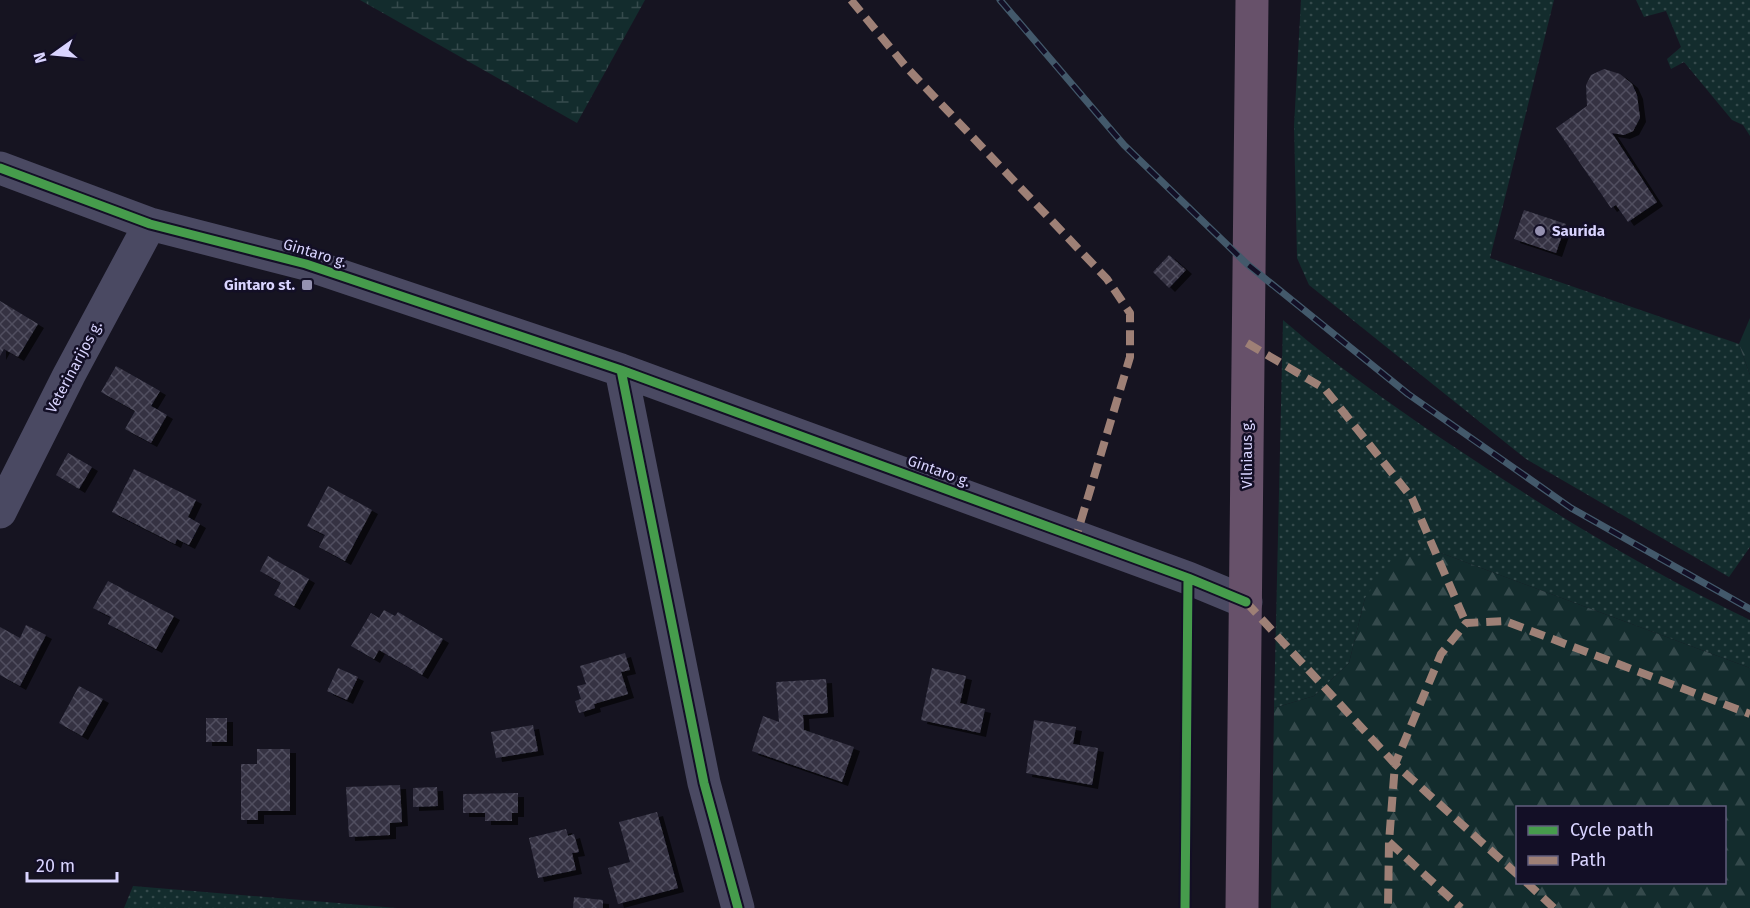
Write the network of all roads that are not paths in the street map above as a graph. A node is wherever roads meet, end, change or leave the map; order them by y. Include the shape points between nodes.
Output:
1 (1252, 0) edge
2 (0, 168) edge
3 (150, 224) junction
4 (621, 370) junction
5 (0, 512) edge
6 (1246, 602) junction
7 (738, 908) edge
8 (1242, 908) edge

1 - 6 highway, Vilniaus g.
2 - 3 street, Gintaro g.
3 - 4 street, Gintaro g. via 306,264
3 - 5 street, Veterinarijos g.
4 - 6 street, Gintaro g.
4 - 7 street via 704,783
6 - 8 highway, Vilniaus g.

